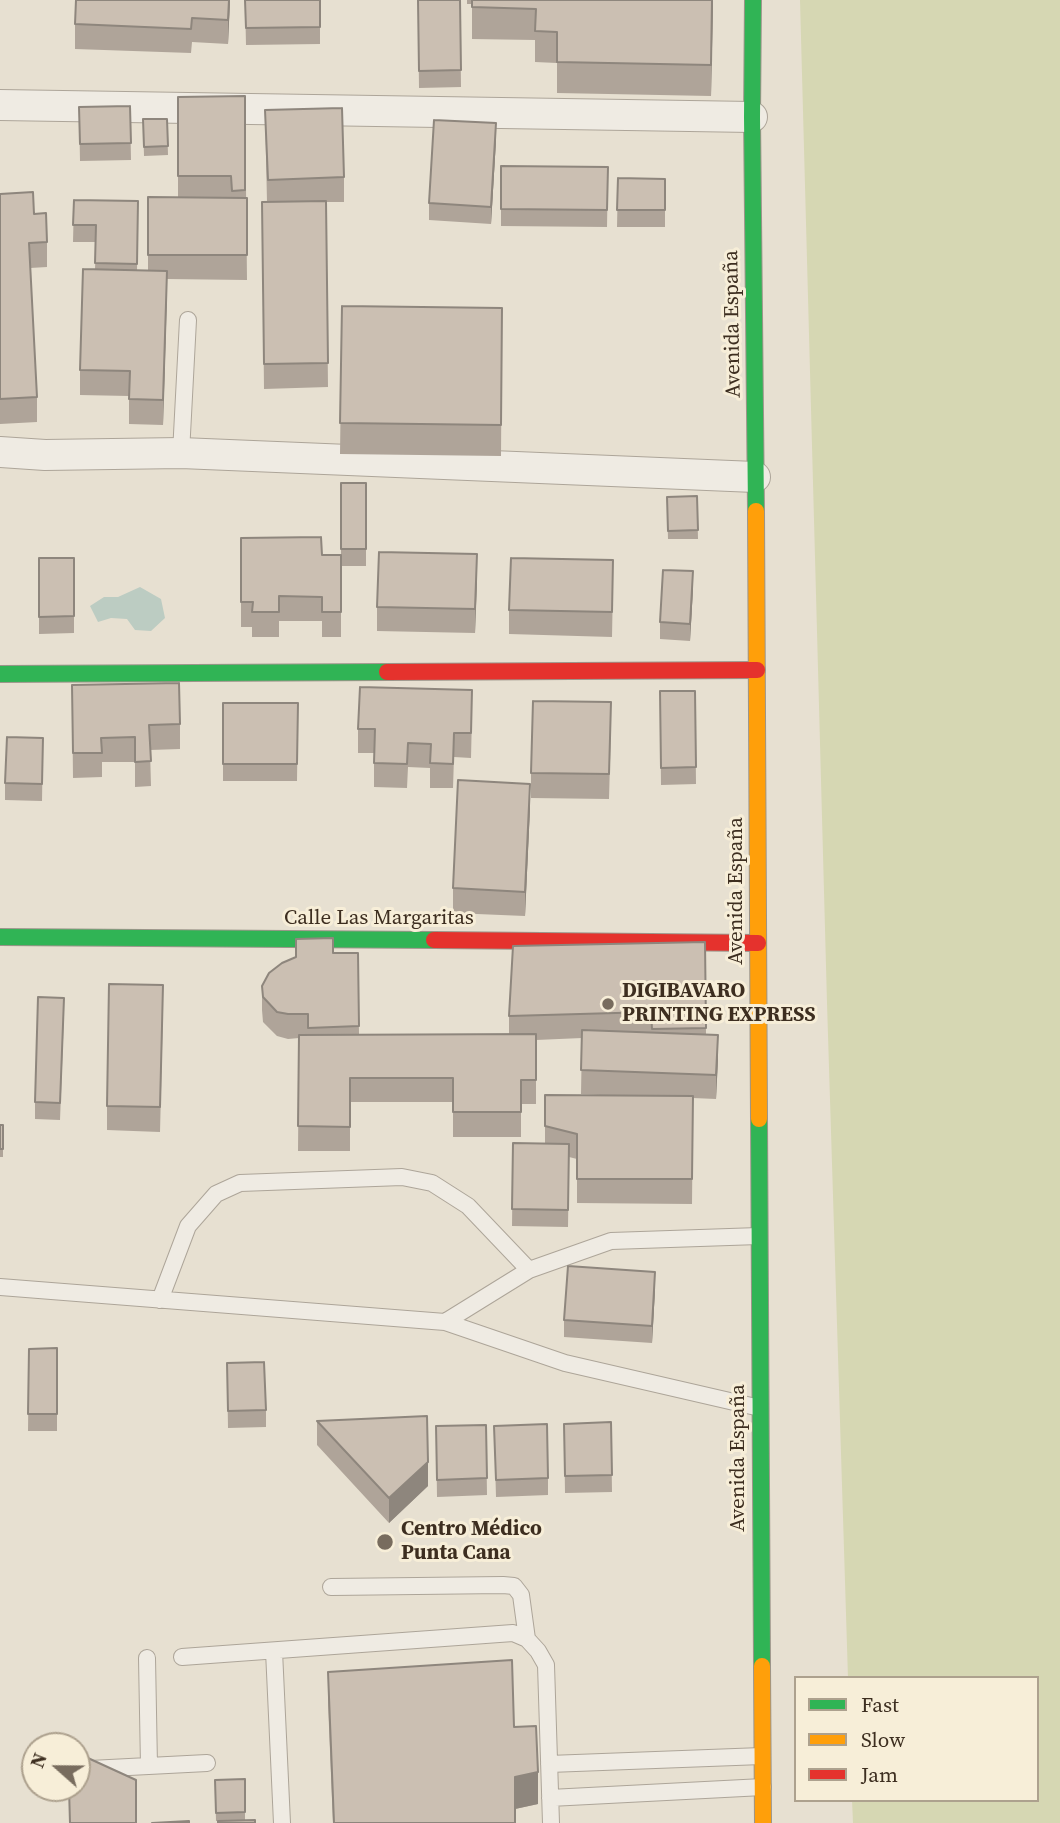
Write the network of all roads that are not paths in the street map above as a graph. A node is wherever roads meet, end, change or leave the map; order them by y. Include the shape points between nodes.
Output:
1 (753, 0) edge
2 (0, 105) edge
3 (752, 117) junction
4 (188, 320) dead end
5 (0, 452) edge
6 (181, 453) junction
7 (755, 477) junction
8 (757, 670) junction
9 (0, 674) edge
10 (0, 937) edge
11 (758, 943) junction
12 (759, 1236) junction
13 (529, 1270) junction
14 (0, 1287) edge
15 (160, 1300) junction
16 (445, 1322) junction
17 (760, 1408) junction
18 (331, 1587) dead end
19 (527, 1639) junction
20 (274, 1651) junction
21 (182, 1657) dead end
22 (147, 1658) dead end
23 (762, 1756) junction
24 (207, 1763) dead end
25 (548, 1764) junction
26 (149, 1766) junction
27 (91, 1769) edge
28 (763, 1787) junction
29 (550, 1798) junction
30 (282, 1823) edge
31 (551, 1823) edge
32 (763, 1823) edge

1 - 3 street, Avenida España
2 - 3 street
3 - 7 street, Avenida España
4 - 6 lane
5 - 6 street via 45,456
6 - 7 street
7 - 8 street, Avenida España
8 - 9 street
8 - 11 street, Avenida España
10 - 11 street, Calle Las Margaritas
11 - 12 street, Avenida España
12 - 13 lane via 611,1241
12 - 17 street, Avenida España
13 - 15 lane via 468,1206 432,1183 401,1177 240,1183 216,1194 188,1226
13 - 16 lane
14 - 15 lane
15 - 16 lane
16 - 17 lane via 565,1363
17 - 23 street, Avenida España
18 - 19 lane via 514,1586 521,1595
19 - 20 lane via 513,1633
19 - 25 lane via 546,1665
20 - 21 lane
20 - 30 lane
22 - 26 lane
23 - 25 lane
23 - 28 street, Avenida España
24 - 26 lane
25 - 29 lane
26 - 27 lane
28 - 29 lane
28 - 32 street, Avenida España
29 - 31 lane

